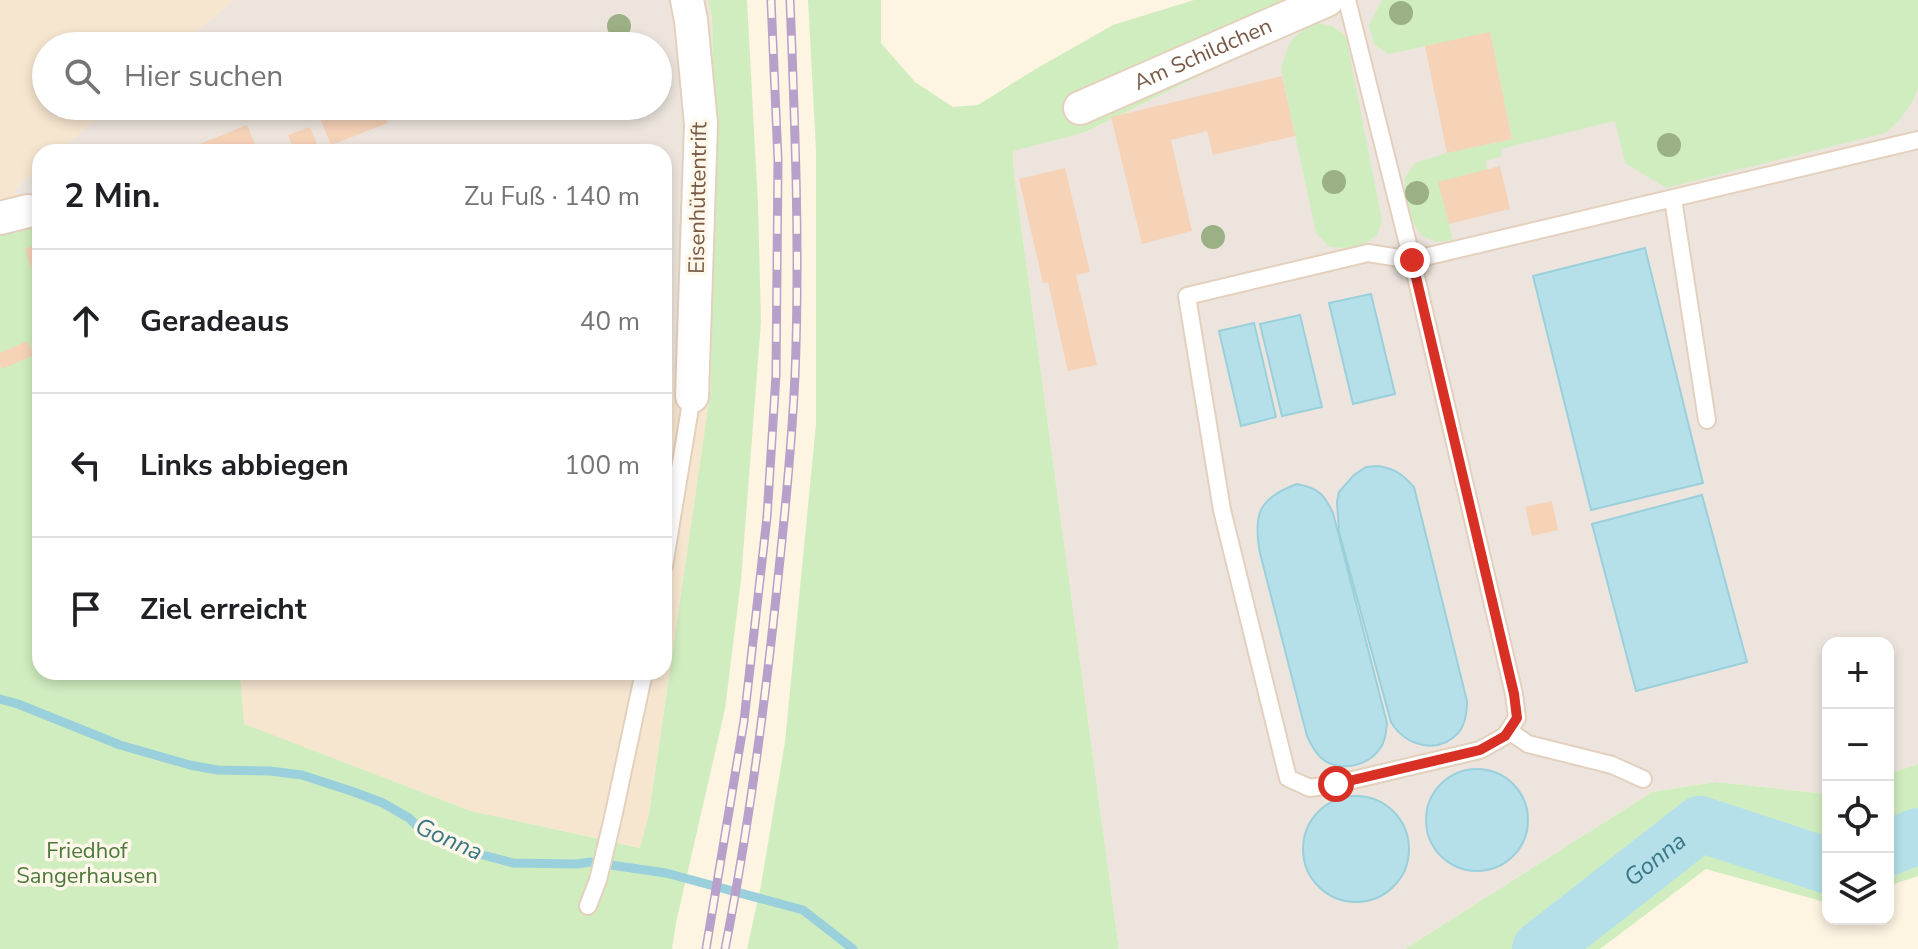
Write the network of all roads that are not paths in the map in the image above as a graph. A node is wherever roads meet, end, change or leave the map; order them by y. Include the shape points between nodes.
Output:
1 (687, 0) edge
2 (1327, 0) edge
3 (1347, 0) edge
4 (1080, 108) dead end
5 (1918, 140) edge
6 (1673, 199) junction
7 (1412, 260) junction
8 (692, 396) joint
9 (1707, 420) dead end
10 (672, 517) edge
11 (642, 680) edge
12 (1509, 731) junction
13 (1643, 779) dead end
14 (588, 906) dead end

1 - 8 street, Eisenhüttentrift via 701,124
2 - 4 street, Am Schildchen
3 - 7 lane
5 - 6 lane
6 - 7 lane
6 - 9 lane
7 - 12 lane via 1514,694 1517,718
7 - 12 lane via 1368,253 1187,296 1222,510 1288,778 1310,788 1336,784 1480,750
8 - 10 lane
11 - 14 lane
12 - 13 lane via 1528,744 1612,765

